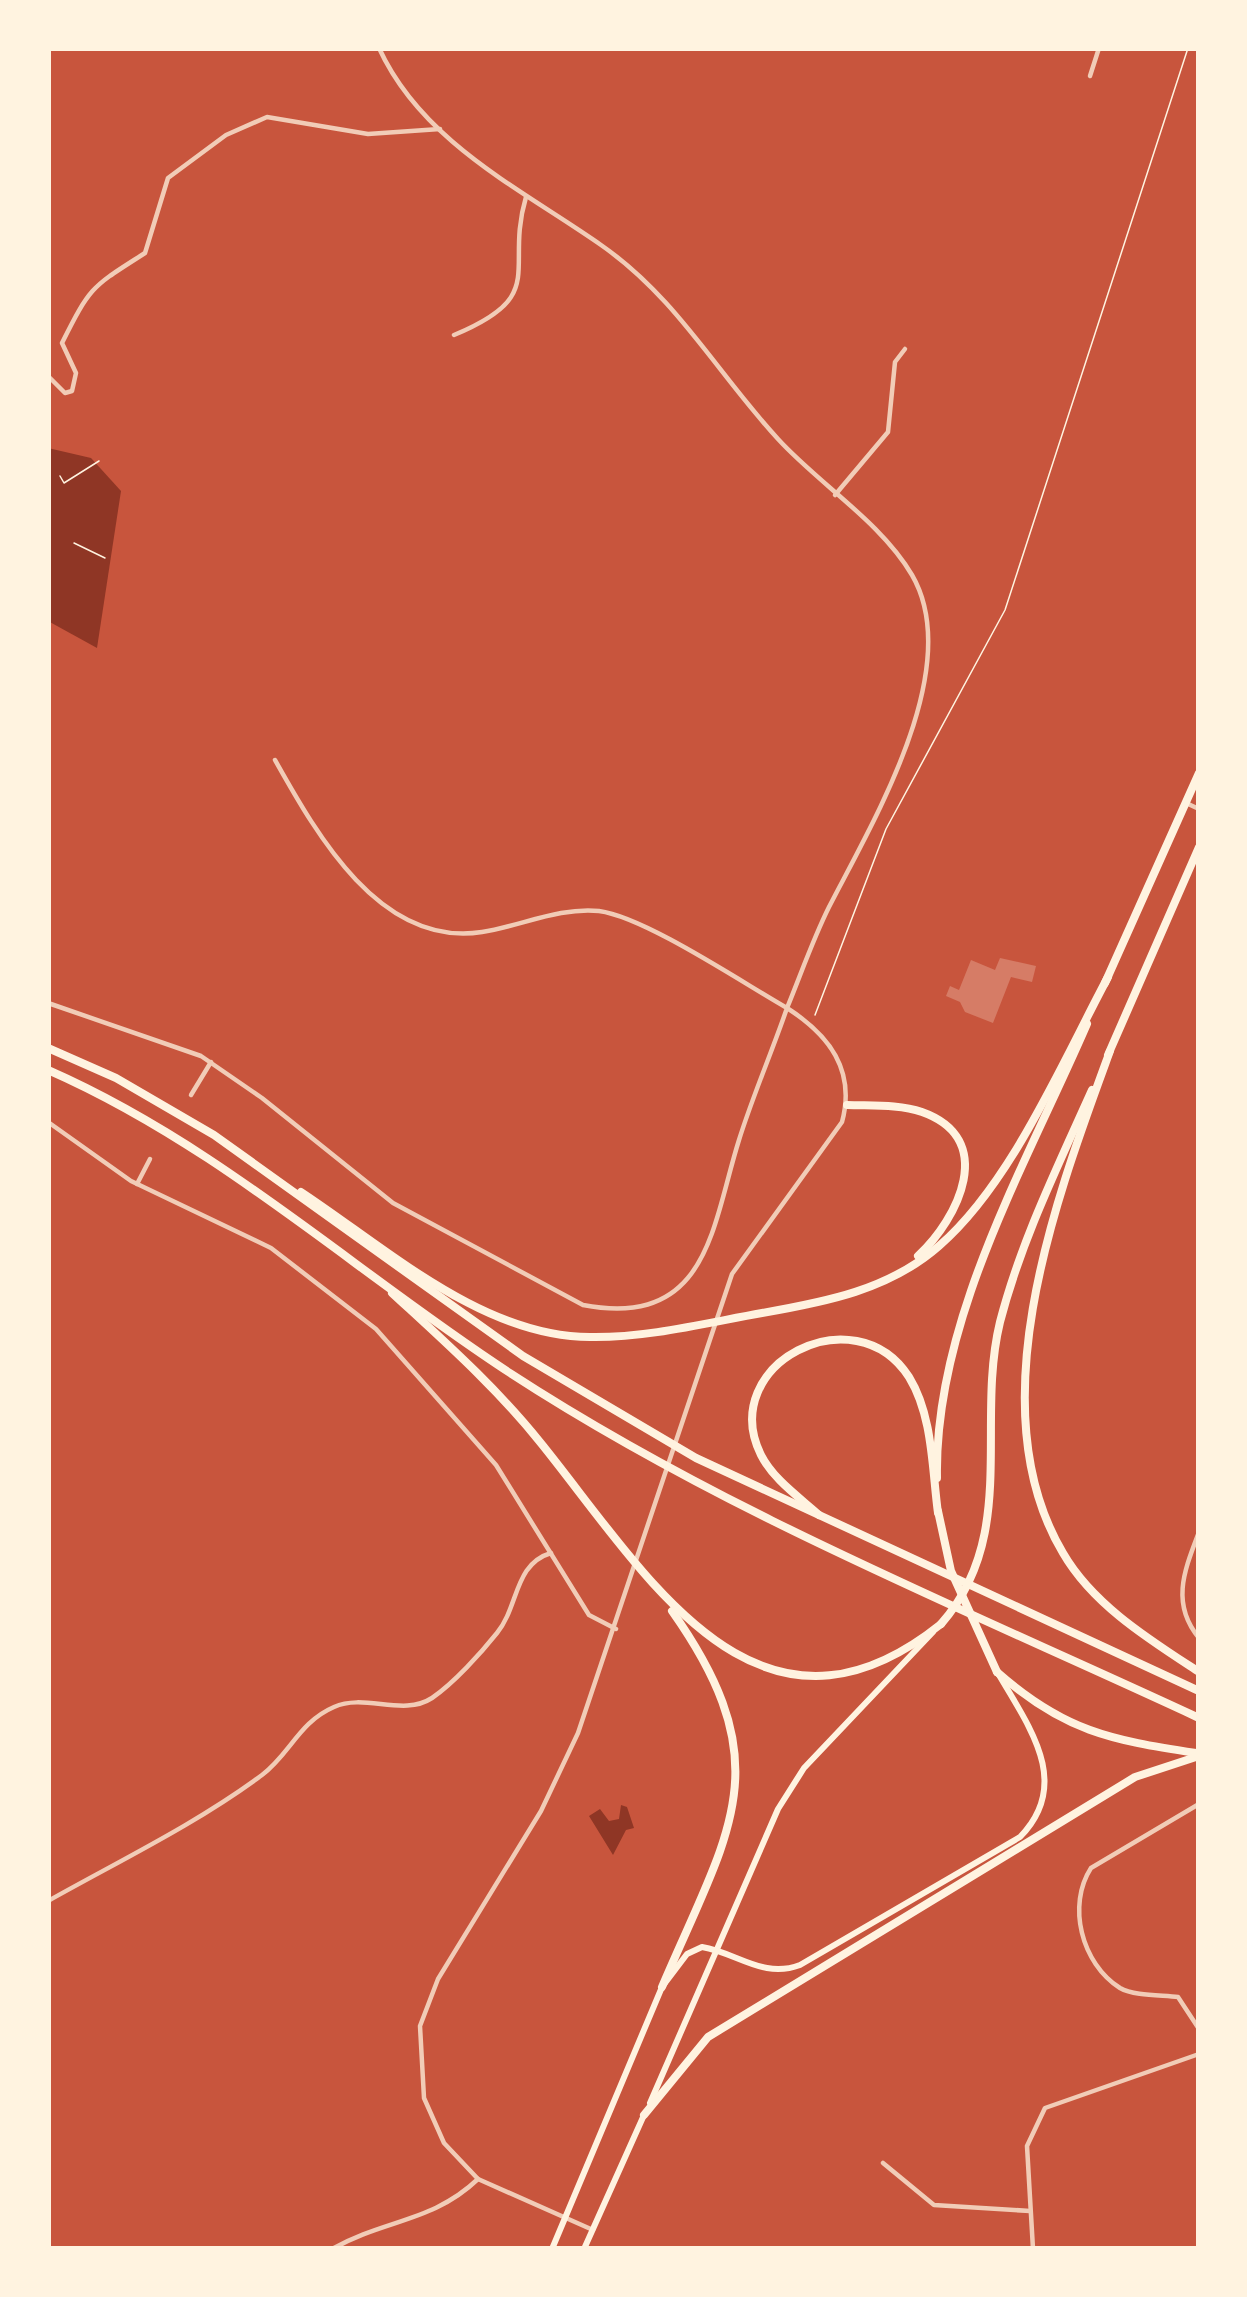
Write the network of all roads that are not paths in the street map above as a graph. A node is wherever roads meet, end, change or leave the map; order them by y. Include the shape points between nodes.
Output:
1 (380, 48) edge
2 (1099, 48) edge
3 (1090, 76) dead end
4 (440, 129) junction
5 (526, 197) junction
6 (454, 335) dead end
7 (904, 349) dead end
8 (48, 376) edge
9 (835, 495) junction
10 (275, 760) dead end
11 (1199, 772) edge
12 (1186, 803) junction
13 (1199, 809) edge
14 (1199, 847) edge
15 (1108, 977) junction
16 (48, 1004) edge
17 (787, 1008) junction
18 (48, 1048) edge
19 (1110, 1051) junction
20 (211, 1062) junction
21 (48, 1070) edge
22 (191, 1095) dead end
23 (847, 1105) junction
24 (48, 1122) edge
25 (214, 1135) junction
26 (150, 1160) dead end
27 (137, 1184) junction
28 (362, 1265) junction
29 (904, 1269) junction
30 (938, 1513) junction
31 (829, 1524) junction
32 (1199, 1532) edge
33 (1197, 1543) edge
34 (551, 1553) junction
35 (654, 1586) junction
36 (941, 1624) junction
37 (616, 1629) junction
38 (1199, 1638) edge
39 (997, 1672) junction
40 (1199, 1672) edge
41 (1199, 1690) edge
42 (1199, 1718) edge
43 (1199, 1755) edge
44 (1199, 1804) edge
45 (48, 1901) edge
46 (719, 1950) junction
47 (662, 1987) junction
48 (1199, 2030) edge
49 (1199, 2054) edge
50 (644, 2115) junction
51 (883, 2163) dead end
52 (478, 2180) junction
53 (1030, 2211) junction
54 (566, 2218) junction
55 (593, 2230) junction
56 (332, 2249) edge
57 (552, 2249) edge
58 (584, 2249) edge
59 (1033, 2249) edge

1 - 4 street
2 - 3 street
4 - 5 street
4 - 8 street via 368,134 267,117 226,135 168,178 145,253 95,282 82,302 62,343 76,373 72,391
5 - 6 street via 515,292 490,320
5 - 9 street via 609,250 667,300 766,427
7 - 9 street via 895,362 888,432
9 - 17 street via 907,567 925,605 929,644 884,800
10 - 17 street via 357,884 438,930 476,933 566,910 604,912
11 - 12 highway
12 - 13 street
12 - 15 highway
14 - 19 highway
15 - 29 highway via 1016,1149 959,1226
15 - 30 highway via 964,1310 936,1433
16 - 20 street
17 - 20 street via 706,1253 666,1295 610,1310 583,1304 393,1203
17 - 23 street via 839,1058
18 - 25 highway
19 - 36 highway via 1033,1222 1000,1324 991,1519 975,1569
19 - 40 highway via 1048,1234 1030,1353 1027,1444 1034,1485 1064,1556 1112,1609
20 - 22 street
21 - 28 highway via 201,1152
23 - 29 highway via 918,1110 949,1129 964,1155 952,1220
23 - 37 street via 832,1140 732,1274
24 - 27 street
25 - 29 highway via 468,1301 505,1319 586,1338 828,1301
25 - 31 highway via 523,1356 696,1458
26 - 27 street
27 - 34 street via 272,1247 376,1329 496,1465
28 - 35 highway via 467,1360
28 - 42 highway via 509,1373 647,1453
30 - 31 highway via 926,1424 907,1374 876,1348 835,1337 788,1354 753,1411 762,1458
30 - 39 highway via 951,1571
31 - 41 highway
32 - 33 street
33 - 38 street via 1180,1593
34 - 37 street via 589,1616
34 - 45 street via 524,1571 498,1632 430,1700 337,1705 305,1723 268,1770 233,1795
35 - 36 highway via 726,1652 780,1673 830,1676 877,1665
35 - 47 highway via 716,1677 739,1772 727,1837
36 - 46 main road via 804,1768 778,1809
37 - 52 street via 557,1781 438,1979 420,2026 419,2075 432,2121
39 - 43 highway via 1052,1717 1086,1732
39 - 46 main road via 1046,1771 1042,1808 1020,1838 782,1972
43 - 50 highway via 1135,1777 708,2037
44 - 48 street via 1091,1868 1077,1912 1090,1955 1122,1989 1178,1997
46 - 47 main road via 695,1949
46 - 50 main road
47 - 54 main road
49 - 53 street via 1045,2108 1027,2146
50 - 55 main road
51 - 53 street via 934,2205
52 - 54 street
52 - 56 street via 442,2210
53 - 59 street
54 - 55 street
54 - 57 main road
55 - 58 main road

